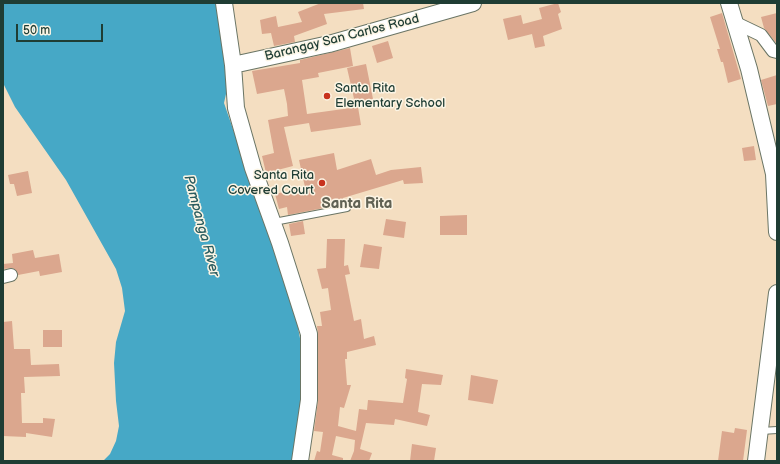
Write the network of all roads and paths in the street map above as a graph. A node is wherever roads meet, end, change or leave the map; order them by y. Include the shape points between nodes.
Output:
1 (224, 3) edge
2 (473, 3) edge
3 (729, 3) edge
4 (736, 23) junction
5 (777, 52) edge
6 (233, 65) junction
7 (347, 208) dead end
8 (272, 222) junction
9 (777, 232) edge
10 (777, 292) edge
11 (761, 430) junction
12 (777, 430) edge
13 (300, 461) edge
14 (756, 461) edge

1 - 6 street
2 - 6 street, Barangay San Carlos Road via 329,44
3 - 4 street
4 - 5 street via 761,36 773,51
4 - 9 street via 774,174
6 - 8 street via 236,108
7 - 8 lane
8 - 13 street via 309,334 309,400
10 - 11 street
11 - 12 lane
11 - 14 street

